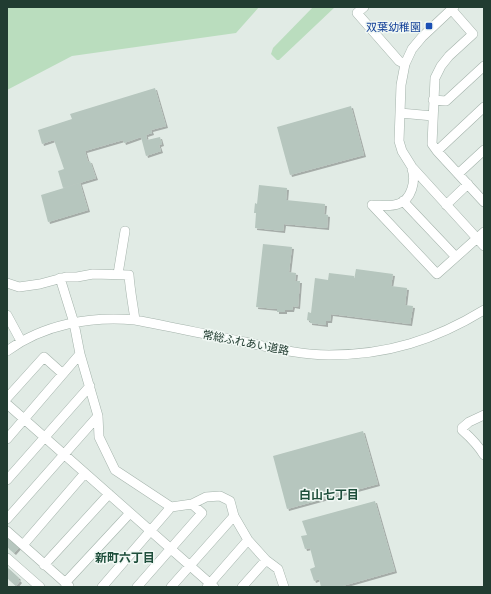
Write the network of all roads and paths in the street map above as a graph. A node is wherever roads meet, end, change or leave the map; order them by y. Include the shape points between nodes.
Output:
1 (364, 7) edge
2 (452, 8) edge
3 (405, 64) junction
4 (484, 66) edge
5 (433, 100) junction
6 (484, 107) edge
7 (400, 114) junction
8 (433, 116) junction
9 (484, 150) edge
10 (437, 151) junction
11 (412, 167) junction
12 (458, 174) junction
13 (468, 184) junction
14 (482, 197) edge
15 (404, 201) junction
16 (446, 205) junction
17 (124, 231) dead end
18 (481, 236) edge
19 (484, 246) edge
20 (456, 257) junction
21 (118, 274) junction
22 (60, 278) junction
23 (7, 283) edge
24 (484, 310) edge
25 (7, 315) edge
26 (135, 320) junction
27 (74, 323) junction
28 (21, 341) junction
29 (7, 351) edge
30 (80, 354) junction
31 (63, 374) junction
32 (90, 386) junction
33 (7, 398) edge
34 (7, 404) edge
35 (484, 415) edge
36 (98, 416) junction
37 (24, 419) junction
38 (44, 437) junction
39 (7, 439) edge
40 (483, 451) edge
41 (64, 454) junction
42 (85, 473) junction
43 (7, 480) edge
44 (109, 494) junction
45 (192, 504) junction
46 (171, 507) junction
47 (130, 513) junction
48 (234, 516) junction
49 (8, 517) edge
50 (7, 531) edge
51 (151, 531) junction
52 (248, 540) junction
53 (23, 545) junction
54 (171, 549) junction
55 (7, 558) edge
56 (266, 560) junction
57 (44, 565) junction
58 (190, 566) junction
59 (67, 585) edge
60 (210, 586) edge
61 (282, 586) edge
62 (40, 587) edge
63 (102, 587) edge
64 (137, 587) edge
65 (171, 587) edge
66 (242, 587) edge

1 - 3 street via 357,13 399,61
2 - 3 street via 419,40
2 - 5 street via 473,34 441,66 435,78
3 - 7 street via 401,80
4 - 5 street via 446,101
5 - 8 street
6 - 10 street
7 - 8 street
7 - 11 street via 399,141
8 - 10 street via 432,144
9 - 12 street
10 - 12 street
11 - 15 street via 415,176 413,186
11 - 16 street
12 - 13 street
13 - 14 street
13 - 16 street
15 - 20 street
15 - 20 street via 392,206 372,204 437,274
16 - 18 street
17 - 21 street
18 - 19 street
18 - 20 street
21 - 22 street
21 - 26 street via 129,275
22 - 23 street via 19,287
22 - 27 street
24 - 26 street, 常総ふれあい道路 via 438,335 409,345 329,355 279,349
25 - 28 street
26 - 27 street, 常総ふれあい道路 via 102,319
27 - 28 street, 常総ふれあい道路
27 - 30 street
28 - 29 street, 常総ふれあい道路
30 - 31 street
30 - 32 street
31 - 33 street via 44,357
31 - 37 street
32 - 36 street
32 - 38 street
34 - 37 street
35 - 40 street via 462,428
36 - 41 street
36 - 46 street via 100,438 115,470
37 - 38 street
37 - 39 street
38 - 41 street
38 - 43 street
41 - 42 street
41 - 49 street
42 - 44 street
42 - 53 street
44 - 47 street
44 - 57 street
45 - 46 street
45 - 48 street via 206,497 220,496 230,501
45 - 54 street via 202,513
46 - 51 street
47 - 51 street
47 - 59 street
48 - 52 street
48 - 58 street
50 - 53 street
51 - 54 street
51 - 63 street
52 - 56 street
52 - 60 street
53 - 57 street
54 - 58 street
54 - 64 street
55 - 62 street
56 - 61 street via 278,569
56 - 66 street
57 - 59 street
58 - 60 street
58 - 65 street

